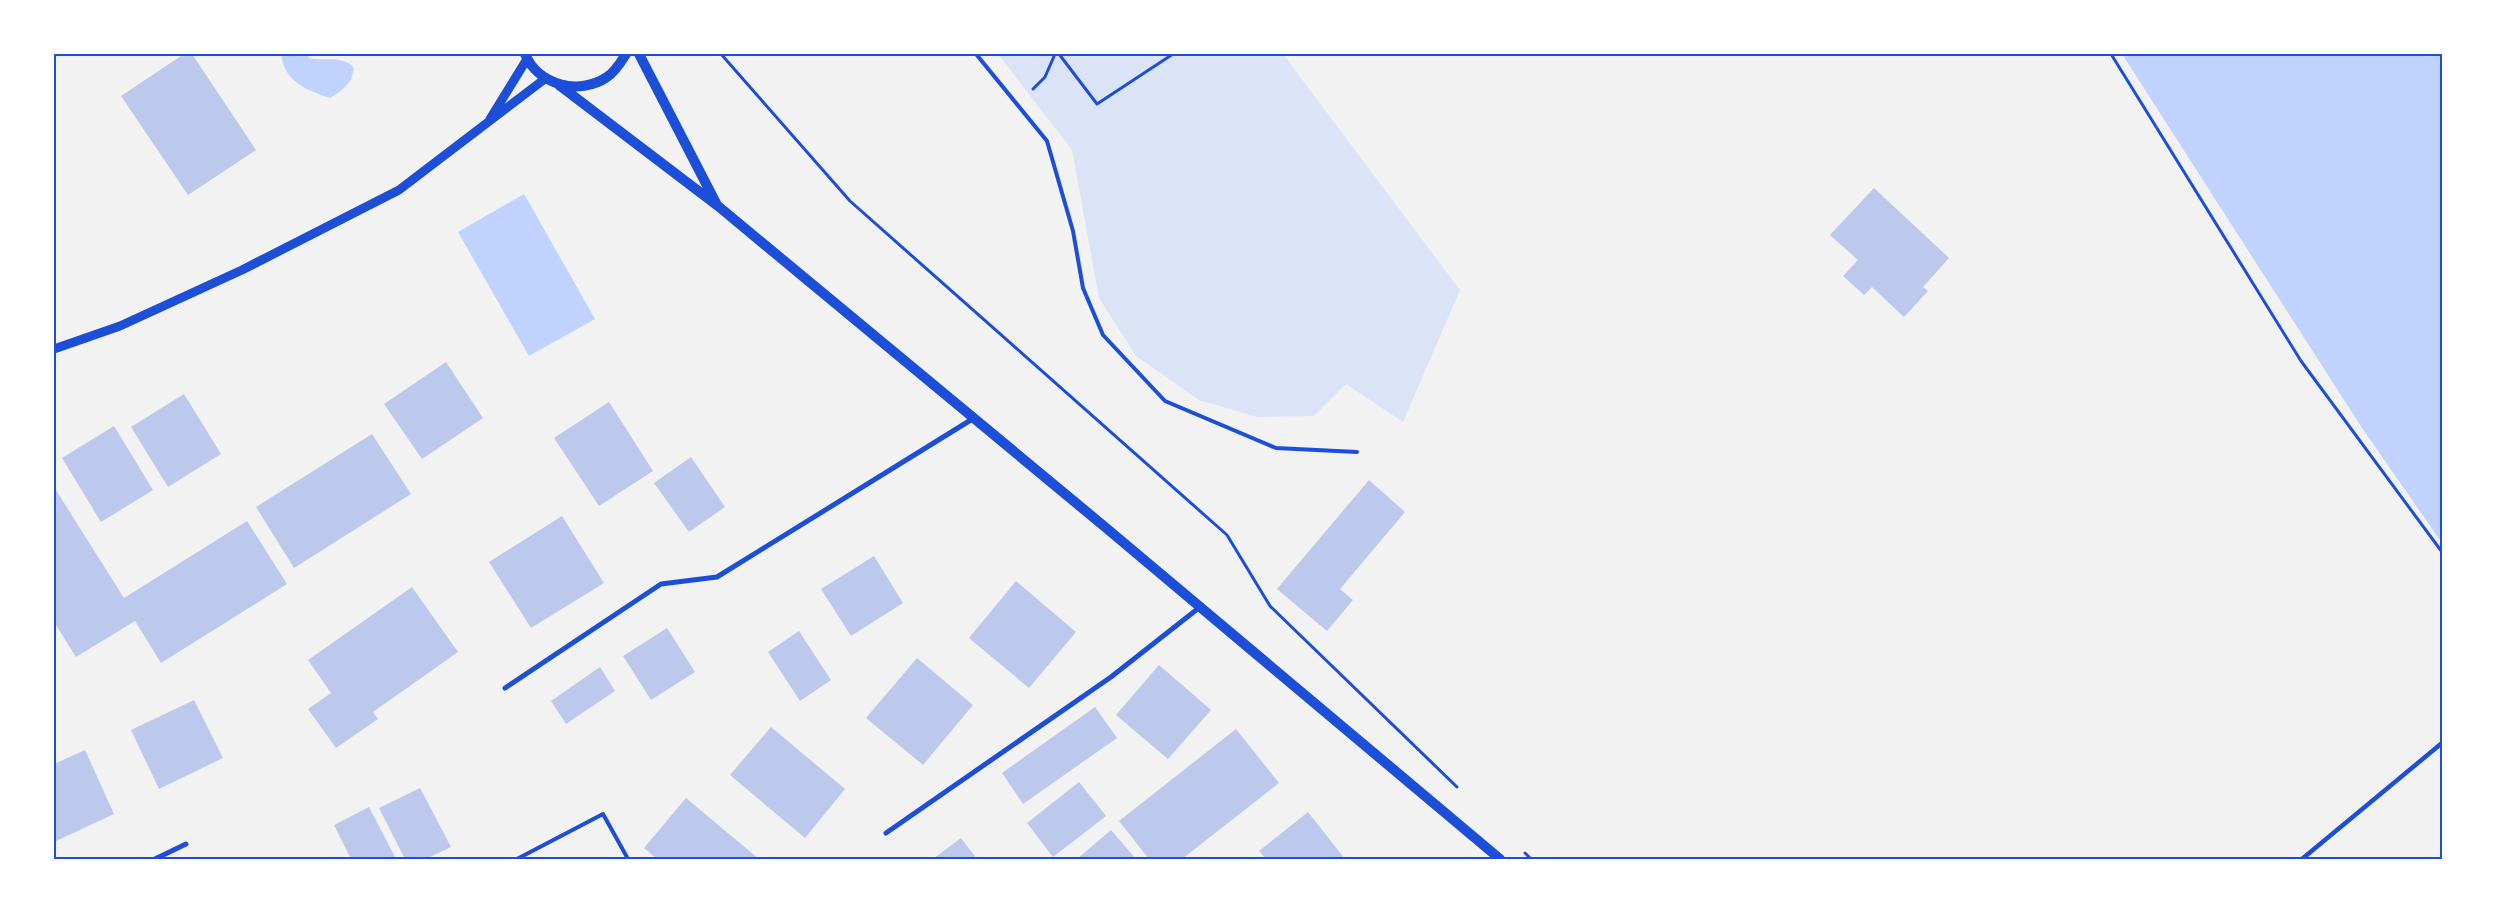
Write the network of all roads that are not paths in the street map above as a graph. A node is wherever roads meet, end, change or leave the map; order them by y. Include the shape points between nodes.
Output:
1 (626, 54) edge
2 (639, 54) edge
3 (976, 54) edge
4 (526, 56) edge
5 (546, 78) junction
6 (559, 85) junction
7 (486, 125) junction
8 (718, 206) junction
9 (54, 349) edge
10 (974, 418) junction
11 (1358, 452) dead end
12 (1200, 607) junction
13 (505, 688) dead end
14 (2442, 743) edge
15 (886, 833) dead end
16 (186, 844) dead end
17 (155, 859) edge
18 (517, 859) edge
19 (628, 859) edge
20 (1500, 859) edge
21 (2302, 859) edge

1 - 6 main road via 607,78 578,87
2 - 8 main road
3 - 11 lane via 1047,141 1073,232 1082,288 1103,335 1165,401 1276,448
4 - 5 main road
4 - 7 street
5 - 6 main road
5 - 7 street
6 - 8 main road
7 - 9 street via 399,190 242,270 138,318
8 - 10 main road
10 - 12 main road
10 - 13 street via 717,577 661,584
12 - 15 street via 1111,677
12 - 20 main road
14 - 21 street
16 - 17 street
18 - 19 lane via 603,814

